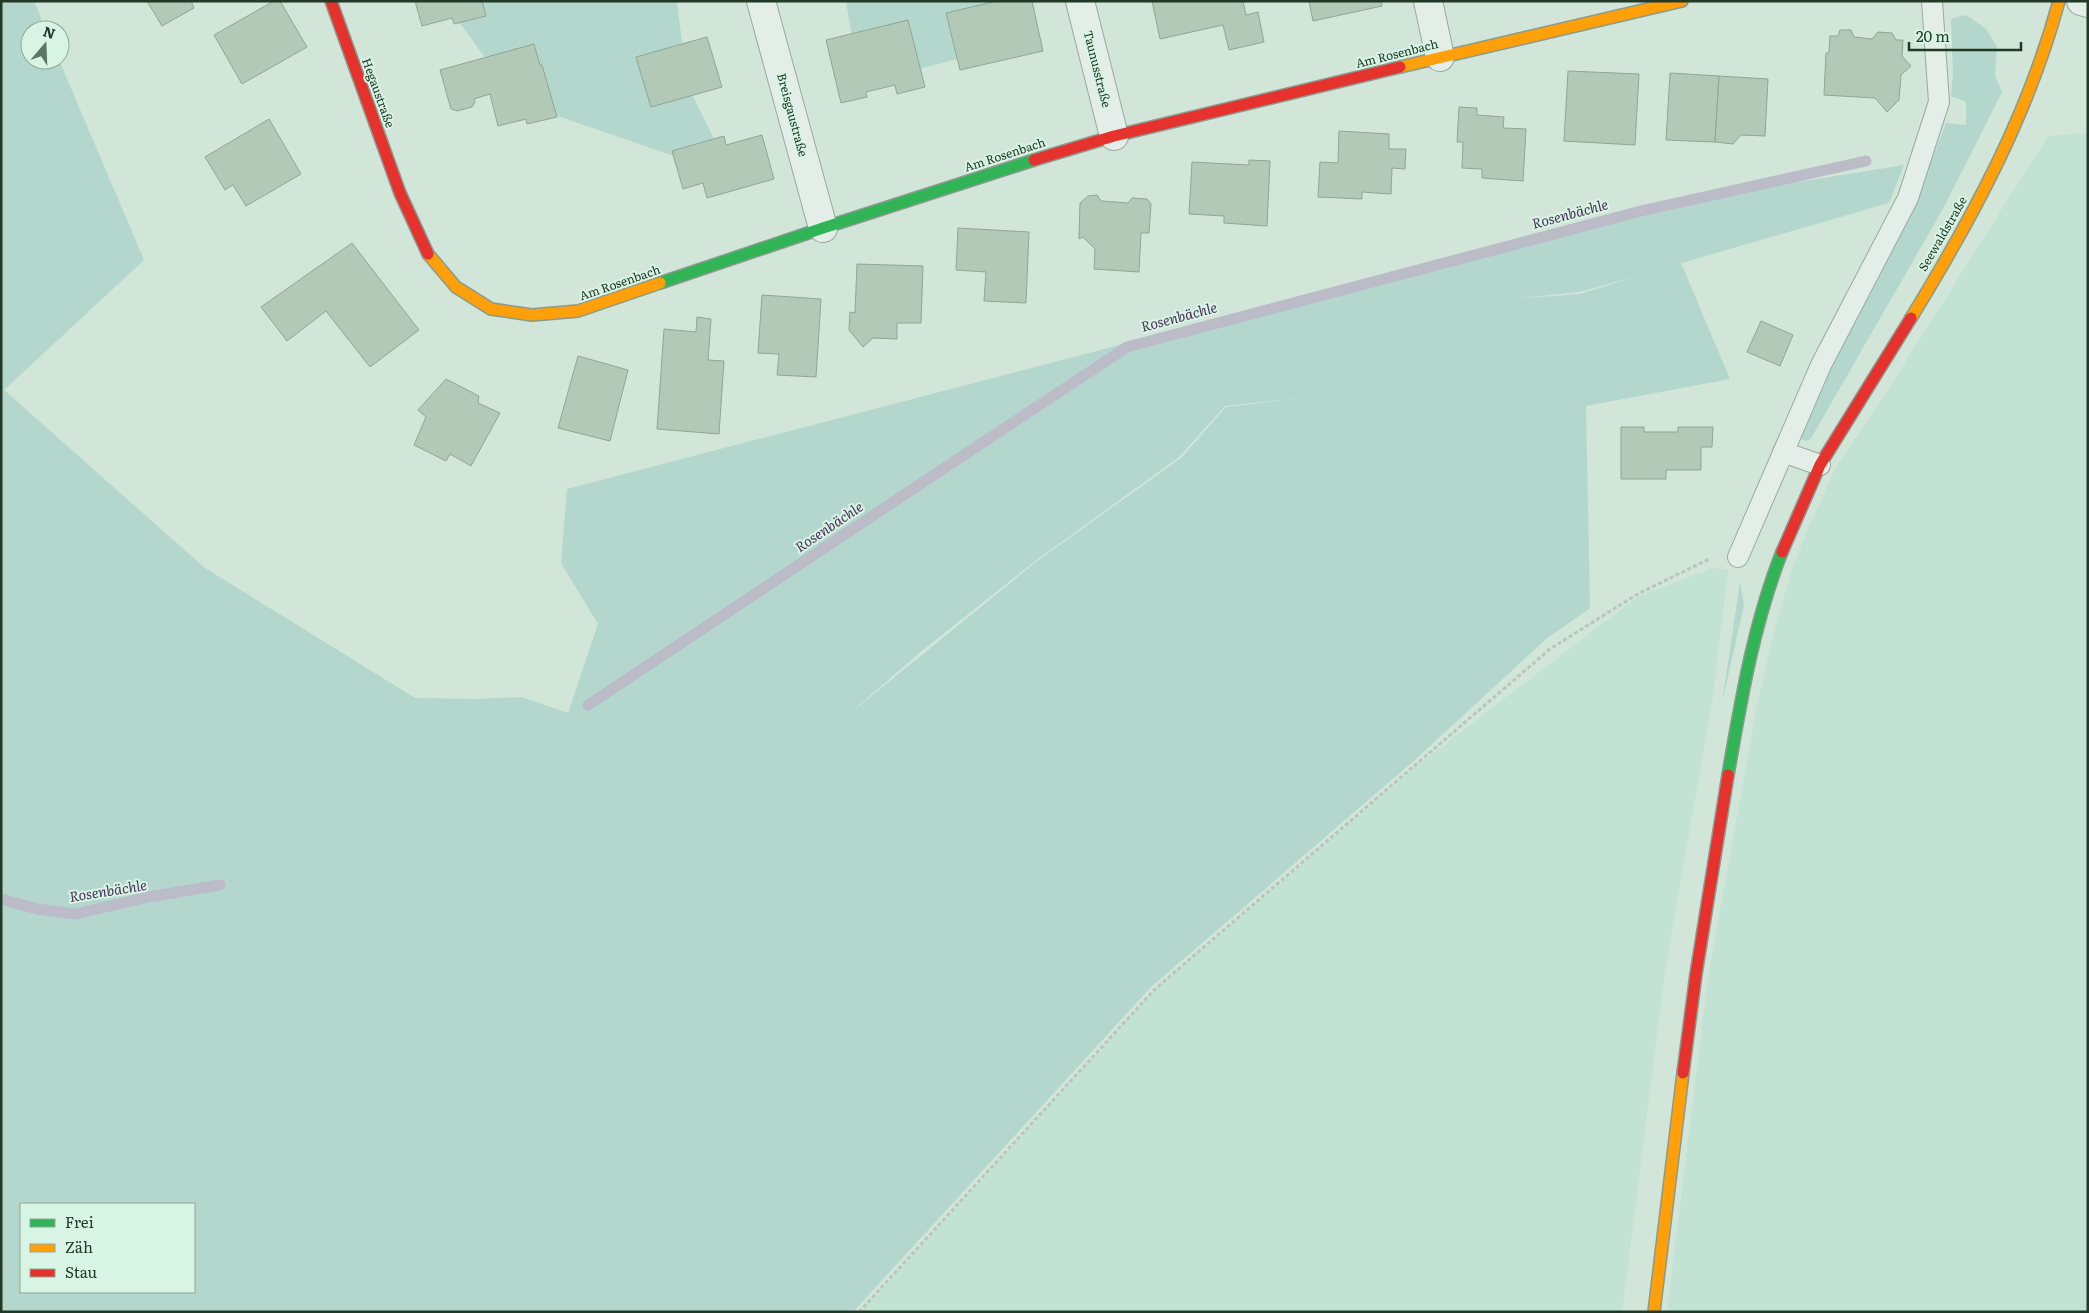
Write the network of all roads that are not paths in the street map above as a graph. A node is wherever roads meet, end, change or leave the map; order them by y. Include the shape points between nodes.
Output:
1 (331, 1) edge
2 (761, 1) edge
3 (1080, 1) edge
4 (1428, 1) edge
5 (1682, 1) edge
6 (1932, 1) edge
7 (2059, 1) edge
8 (2080, 1) edge
9 (2088, 3) edge
10 (1440, 57) junction
11 (1114, 136) junction
12 (400, 193) joint
13 (823, 228) junction
14 (1783, 452) junction
15 (1820, 465) junction
16 (1738, 557) road end
17 (1654, 1312) edge

1 - 12 street, Hegaustraße
2 - 13 street, Breisgaustraße
3 - 11 street, Taunusstraße
4 - 10 street
5 - 10 street, Am Rosenbach
6 - 14 lane via 1939,102 1931,129 1908,198 1821,365
7 - 15 street, Seewaldstraße via 2033,85 1996,167 1923,296
8 - 9 street
10 - 11 street, Am Rosenbach
11 - 13 street, Am Rosenbach
12 - 13 street, Am Rosenbach via 428,255 456,287 491,309 532,315 578,311
14 - 15 lane
14 - 16 lane
15 - 17 street, Seewaldstraße via 1775,570 1741,703 1696,974

